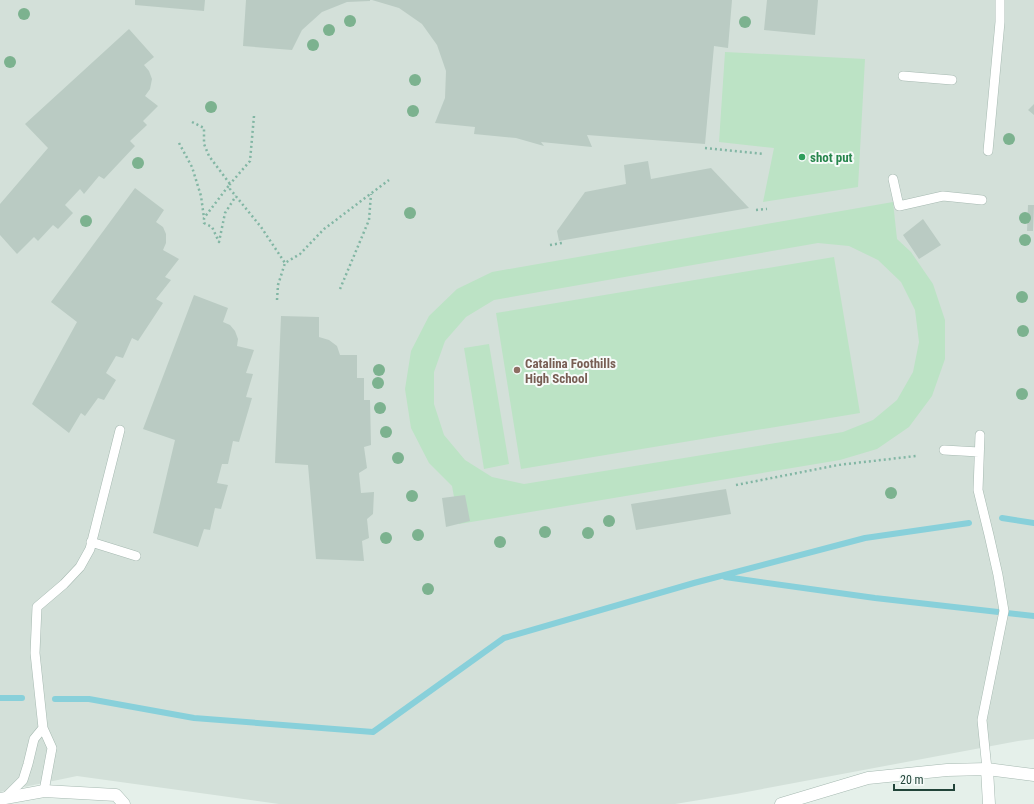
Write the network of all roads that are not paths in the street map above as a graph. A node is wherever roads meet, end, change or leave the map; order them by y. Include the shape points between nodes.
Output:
1 (1000, 0) edge
2 (903, 76) dead end
3 (952, 80) dead end
4 (988, 151) dead end
5 (893, 179) dead end
6 (982, 200) dead end
7 (120, 430) dead end
8 (980, 435) dead end
9 (944, 450) dead end
10 (979, 452) junction
11 (91, 542) junction
12 (136, 556) dead end
13 (43, 728) junction
14 (987, 769) junction
15 (1034, 775) edge
16 (44, 791) junction
17 (3, 798) edge
18 (35, 804) edge
19 (124, 804) edge
20 (781, 804) edge
21 (989, 804) edge

1 - 4 lane
2 - 3 lane
5 - 6 lane via 899,206 943,196
7 - 11 lane
8 - 10 lane
9 - 10 lane
10 - 14 lane via 978,490 1004,611 982,720
11 - 12 lane
11 - 13 lane via 80,568 37,607 35,653
13 - 16 lane via 52,748
13 - 17 lane via 34,739 23,780
14 - 15 street
14 - 20 street via 947,770 868,778
14 - 21 street
16 - 17 street
16 - 18 street
16 - 19 street via 116,796

